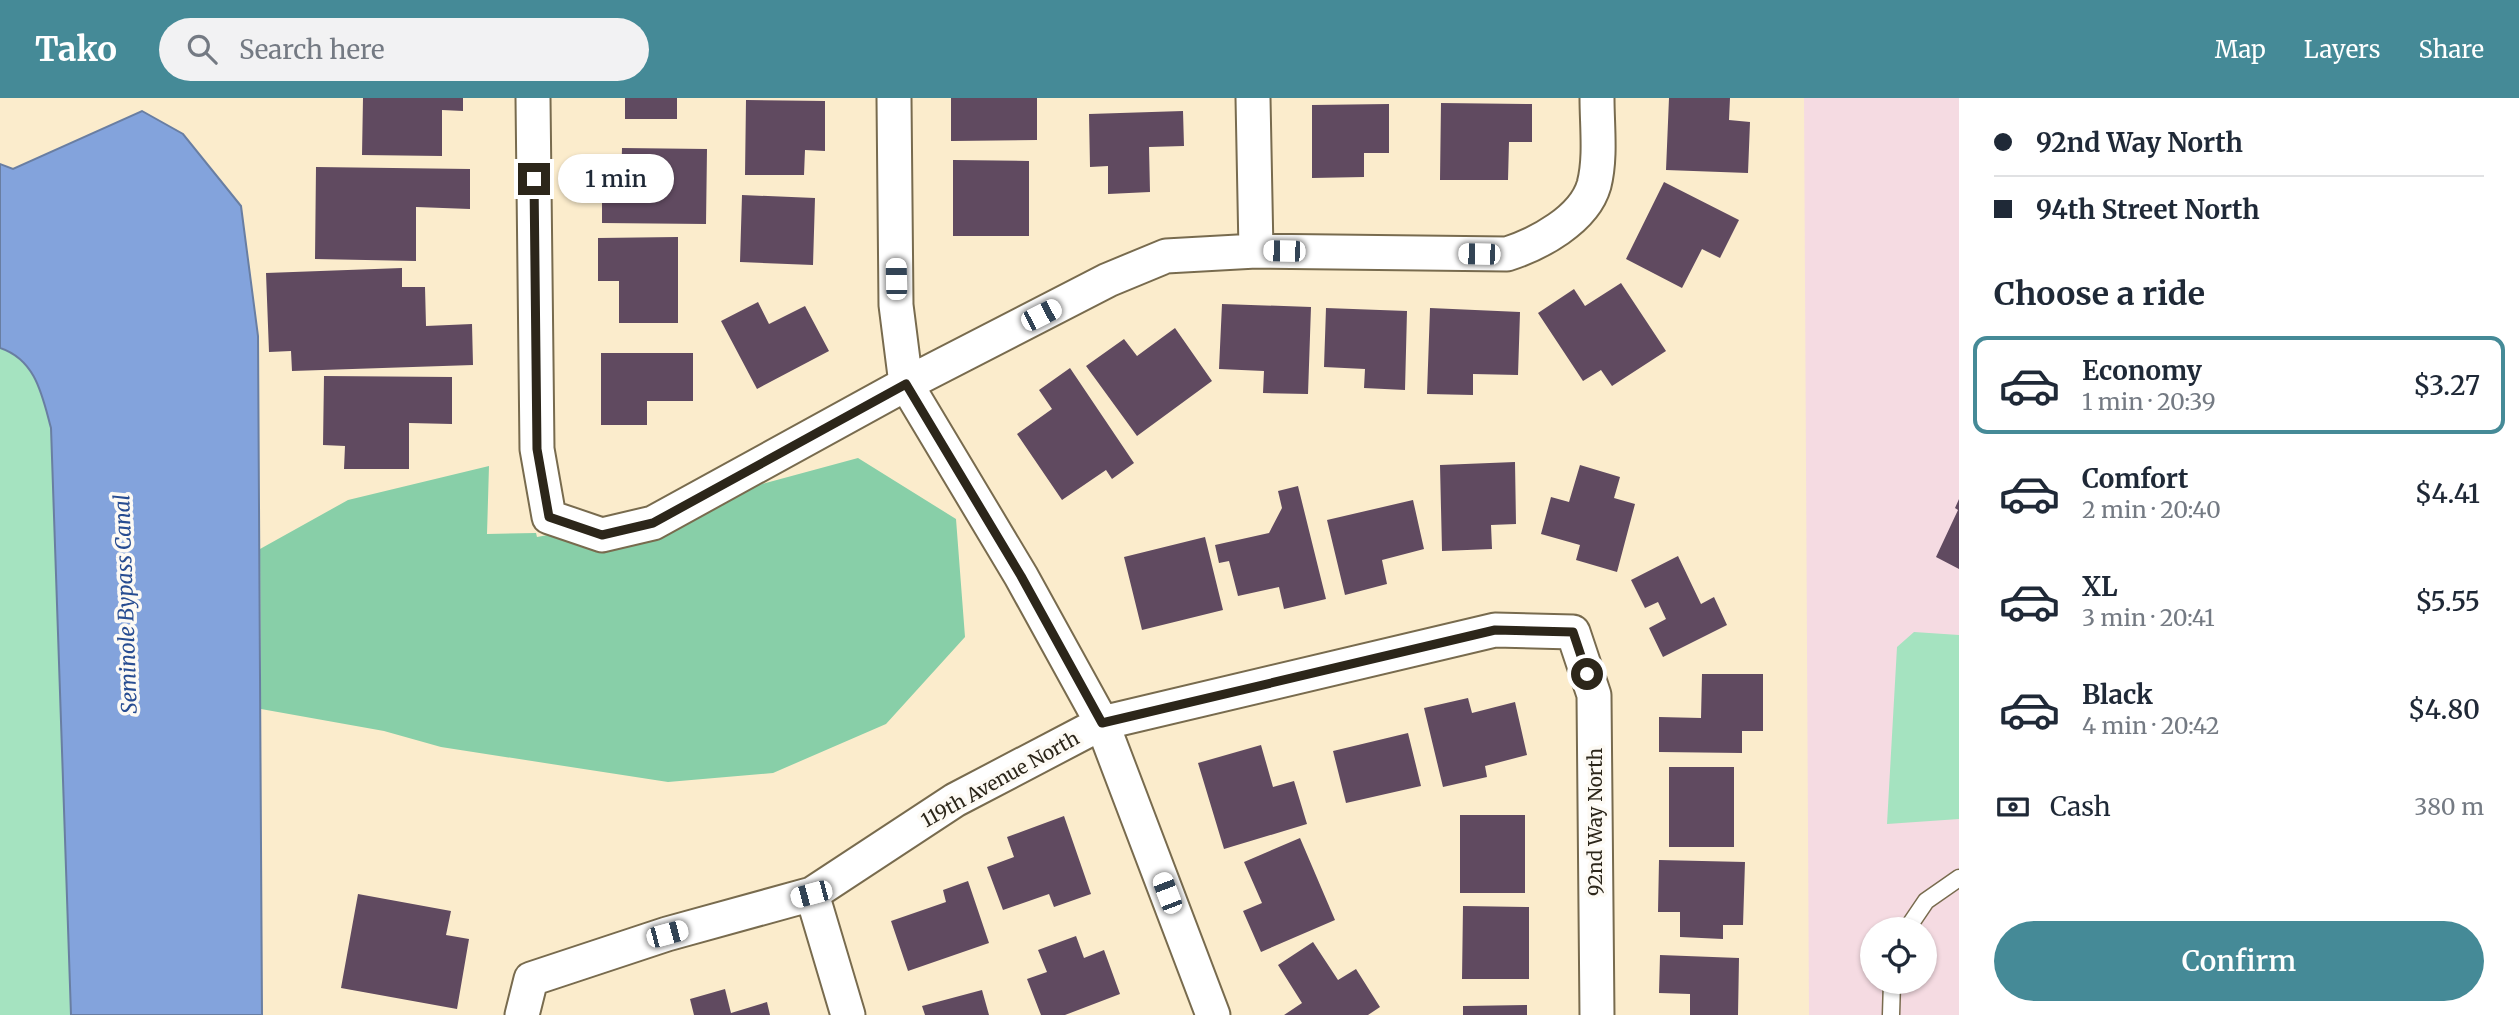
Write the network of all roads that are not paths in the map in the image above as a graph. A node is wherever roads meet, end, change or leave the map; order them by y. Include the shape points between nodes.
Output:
1 (533, 98) edge
2 (894, 98) edge
3 (1253, 98) edge
4 (1597, 98) edge
5 (1256, 251) junction
6 (906, 384) junction
7 (1573, 632) joint
8 (1102, 723) junction
9 (1959, 878) edge
10 (811, 894) junction
11 (1915, 917) edge
12 (1892, 994) edge
13 (522, 1015) edge
14 (848, 1015) edge
15 (1213, 1015) edge
16 (1597, 1015) edge
17 (1891, 1015) edge

1 - 6 street via 537,449 549,517 602,535 653,523
2 - 6 street via 896,305
3 - 5 street
4 - 5 street via 1594,187 1577,211 1536,245 1507,254
5 - 6 street via 1166,256 1108,280
6 - 8 street
7 - 8 street, 119th Avenue North via 1495,630
7 - 16 street, 92nd Way North via 1594,695
8 - 10 street, 119th Avenue North via 955,800
8 - 15 street
9 - 11 lane via 1926,901
10 - 13 street, 119th Avenue North via 667,934 531,979
10 - 14 street
12 - 17 lane

